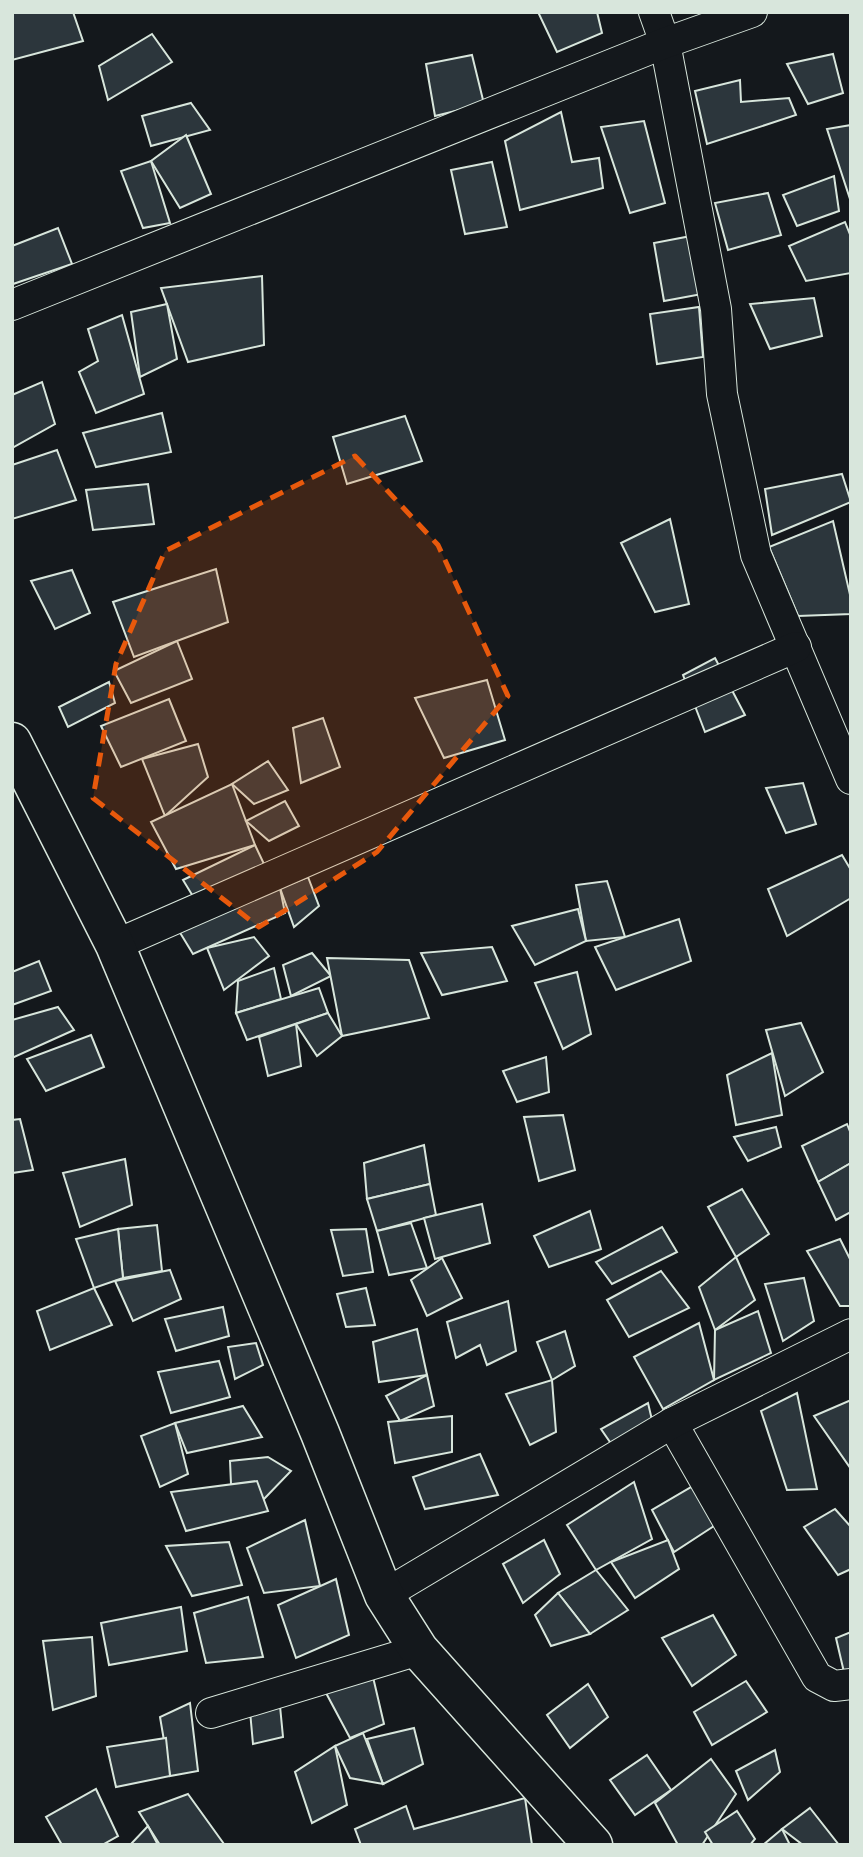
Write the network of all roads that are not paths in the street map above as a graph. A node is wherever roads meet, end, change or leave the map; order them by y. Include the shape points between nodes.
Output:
1 (654, 12) edge
2 (752, 12) edge
3 (664, 43) junction
4 (12, 305) edge
5 (796, 647) junction
6 (12, 742) edge
7 (851, 779) edge
8 (115, 945) junction
9 (851, 1334) edge
10 (672, 1423) junction
11 (407, 1580) junction
12 (419, 1650) junction
13 (851, 1685) edge
14 (211, 1713) dead end
15 (593, 1845) edge

1 - 3 street
2 - 3 street
3 - 4 street
3 - 5 street via 716,309 722,394 756,555
5 - 7 street
5 - 8 street
6 - 8 street
8 - 11 street via 320,1433
9 - 10 street
10 - 11 street
10 - 13 street via 817,1677 835,1686
11 - 12 street
12 - 14 street
12 - 15 street

